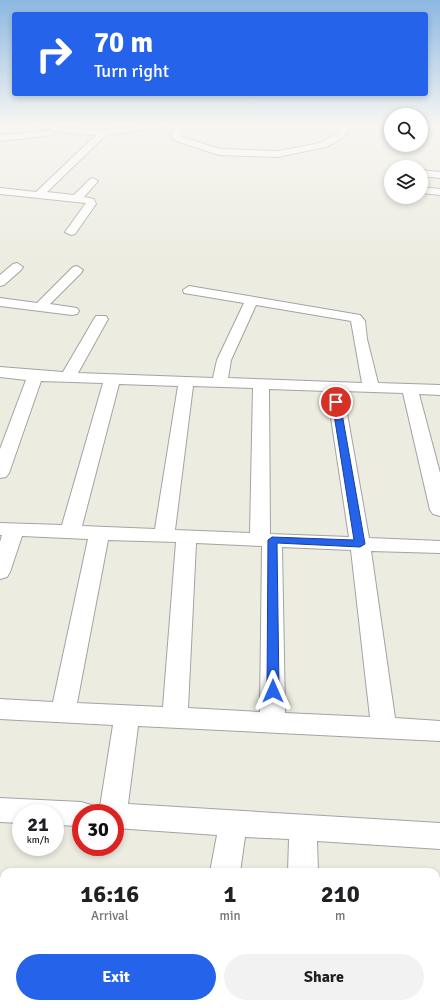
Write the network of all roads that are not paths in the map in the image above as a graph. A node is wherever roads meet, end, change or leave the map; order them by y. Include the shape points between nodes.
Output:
1 (63, 171) edge
2 (428, 174) edge
3 (440, 175) edge
4 (94, 181) dead end
5 (0, 191) edge
6 (428, 191) edge
7 (440, 192) edge
8 (38, 196) junction
9 (77, 198) junction
10 (71, 232) dead end
11 (17, 267) dead end
12 (77, 270) dead end
13 (0, 282) edge
14 (189, 290) dead end
15 (252, 300) junction
16 (0, 302) edge
17 (40, 307) junction
18 (72, 311) dead end
19 (101, 319) dead end
20 (0, 372) edge
21 (35, 376) junction
22 (68, 378) junction
23 (112, 379) junction
24 (186, 381) junction
25 (220, 382) junction
26 (261, 384) junction
27 (334, 386) junction
28 (372, 388) junction
29 (410, 389) junction
30 (440, 390) edge
31 (0, 473) edge
32 (440, 510) edge
33 (7, 530) edge
34 (70, 532) junction
35 (99, 534) junction
36 (164, 536) junction
37 (186, 536) junction
38 (266, 540) junction
39 (360, 544) junction
40 (440, 547) edge
41 (0, 572) edge
42 (0, 709) edge
43 (63, 712) junction
44 (127, 714) junction
45 (174, 717) junction
46 (274, 721) junction
47 (384, 728) junction
48 (440, 731) edge
49 (114, 804) edge
50 (0, 810) edge
51 (72, 814) edge
52 (124, 816) edge
53 (233, 822) junction
54 (302, 827) junction
55 (440, 836) edge
56 (226, 868) edge
57 (303, 868) edge

1 - 8 street
2 - 3 street
4 - 9 street
5 - 8 street
6 - 7 street
8 - 9 street
9 - 10 street via 90,201 91,204
11 - 13 street
12 - 17 street
14 - 15 street
15 - 25 street via 224,360
15 - 28 street via 355,318 358,321
16 - 17 street
17 - 18 street
19 - 22 street
20 - 21 street
21 - 22 street
21 - 31 street
22 - 23 street
23 - 24 street
23 - 34 street
24 - 25 street
24 - 36 street
25 - 26 street
26 - 27 street
26 - 38 street
27 - 28 street
27 - 39 street
28 - 29 street
29 - 30 street
29 - 32 street
33 - 34 street
33 - 41 street
34 - 35 street
35 - 36 street
35 - 43 street
36 - 37 street
37 - 38 street
37 - 45 street
38 - 39 street
38 - 46 street
39 - 40 street
39 - 47 street
42 - 43 street
43 - 44 street
44 - 45 street
44 - 49 street
45 - 46 street
46 - 47 street
47 - 48 street
50 - 51 street
52 - 53 street
53 - 54 street
53 - 56 street
54 - 55 street
54 - 57 street

